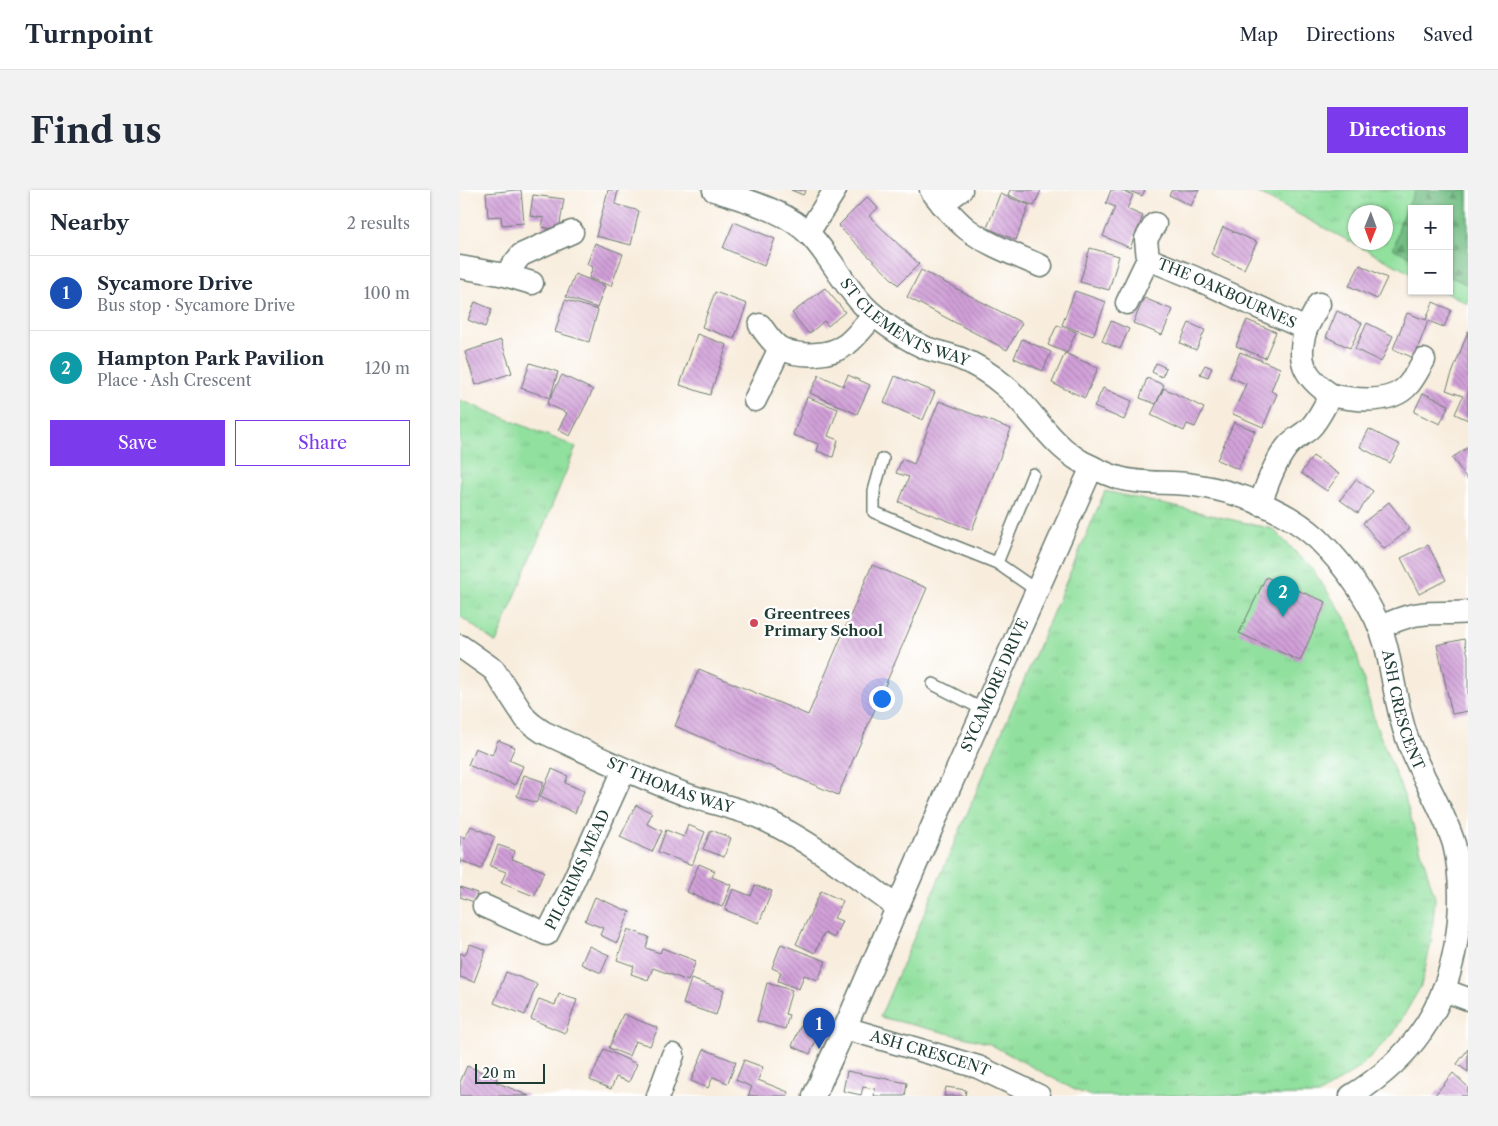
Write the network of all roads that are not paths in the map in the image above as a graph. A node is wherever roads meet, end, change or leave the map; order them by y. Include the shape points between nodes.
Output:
1 (714, 190) edge
2 (834, 190) edge
3 (961, 190) edge
4 (937, 197) edge
5 (1154, 224) dead end
6 (572, 232) dead end
7 (808, 233) junction
8 (1148, 259) junction
9 (1040, 266) dead end
10 (460, 268) edge
11 (505, 276) junction
12 (532, 282) dead end
13 (1127, 303) dead end
14 (1319, 304) dead end
15 (874, 315) junction
16 (760, 325) dead end
17 (1306, 328) junction
18 (780, 348) junction
19 (1424, 360) dead end
20 (1331, 395) junction
21 (755, 400) dead end
22 (884, 459) dead end
23 (1092, 467) junction
24 (1032, 474) dead end
25 (1260, 504) junction
26 (997, 563) junction
27 (1036, 590) junction
28 (1468, 612) edge
29 (1380, 627) junction
30 (460, 646) edge
31 (933, 684) dead end
32 (984, 710) junction
33 (624, 770) junction
34 (484, 906) dead end
35 (897, 907) junction
36 (1444, 990) junction
37 (1468, 999) edge
38 (845, 1028) junction
39 (673, 1055) dead end
40 (659, 1096) edge
41 (814, 1096) edge
42 (1039, 1096) edge
43 (1351, 1096) edge

1 - 7 street, ST CLEMENTS WAY via 780,214
2 - 7 street
3 - 4 street
4 - 9 street via 969,230
5 - 8 street, THE OAKBOURNES via 1146,239
6 - 11 street via 521,255
7 - 15 street, ST CLEMENTS WAY
8 - 13 street, THE OAKBOURNES
8 - 17 street, THE OAKBOURNES
10 - 11 street
11 - 12 street
14 - 17 street, THE OAKBOURNES
15 - 18 street via 847,343 833,352 799,353
15 - 23 street, ST CLEMENTS WAY via 912,341 958,357 991,375 1016,396 1054,439
16 - 18 street
17 - 20 street, THE OAKBOURNES via 1301,348 1304,366 1321,389
18 - 21 street
19 - 20 street via 1409,384 1384,398
20 - 25 street via 1315,422 1286,449
22 - 26 lane via 874,492 874,512
23 - 25 street, ASH CRESCENT via 1117,478 1193,485 1239,495
23 - 27 street, SYCAMORE DRIVE
24 - 26 lane
25 - 29 street, ASH CRESCENT via 1290,518 1318,540 1344,568
26 - 27 lane
27 - 32 street, SYCAMORE DRIVE
28 - 29 street via 1421,614
29 - 36 street, ASH CRESCENT via 1407,738 1446,821 1458,857 1460,921
30 - 33 street, ST THOMAS WAY via 494,670 533,725
31 - 32 lane
32 - 35 street, SYCAMORE DRIVE
33 - 34 street, PILGRIMS MEAD via 547,934
33 - 35 street, ST THOMAS WAY via 773,824
35 - 38 street, SYCAMORE DRIVE
36 - 37 street
36 - 43 street, ASH CRESCENT via 1424,1029 1412,1044 1365,1088
38 - 41 street, SYCAMORE DRIVE
38 - 42 street, ASH CRESCENT via 962,1061
39 - 40 street

